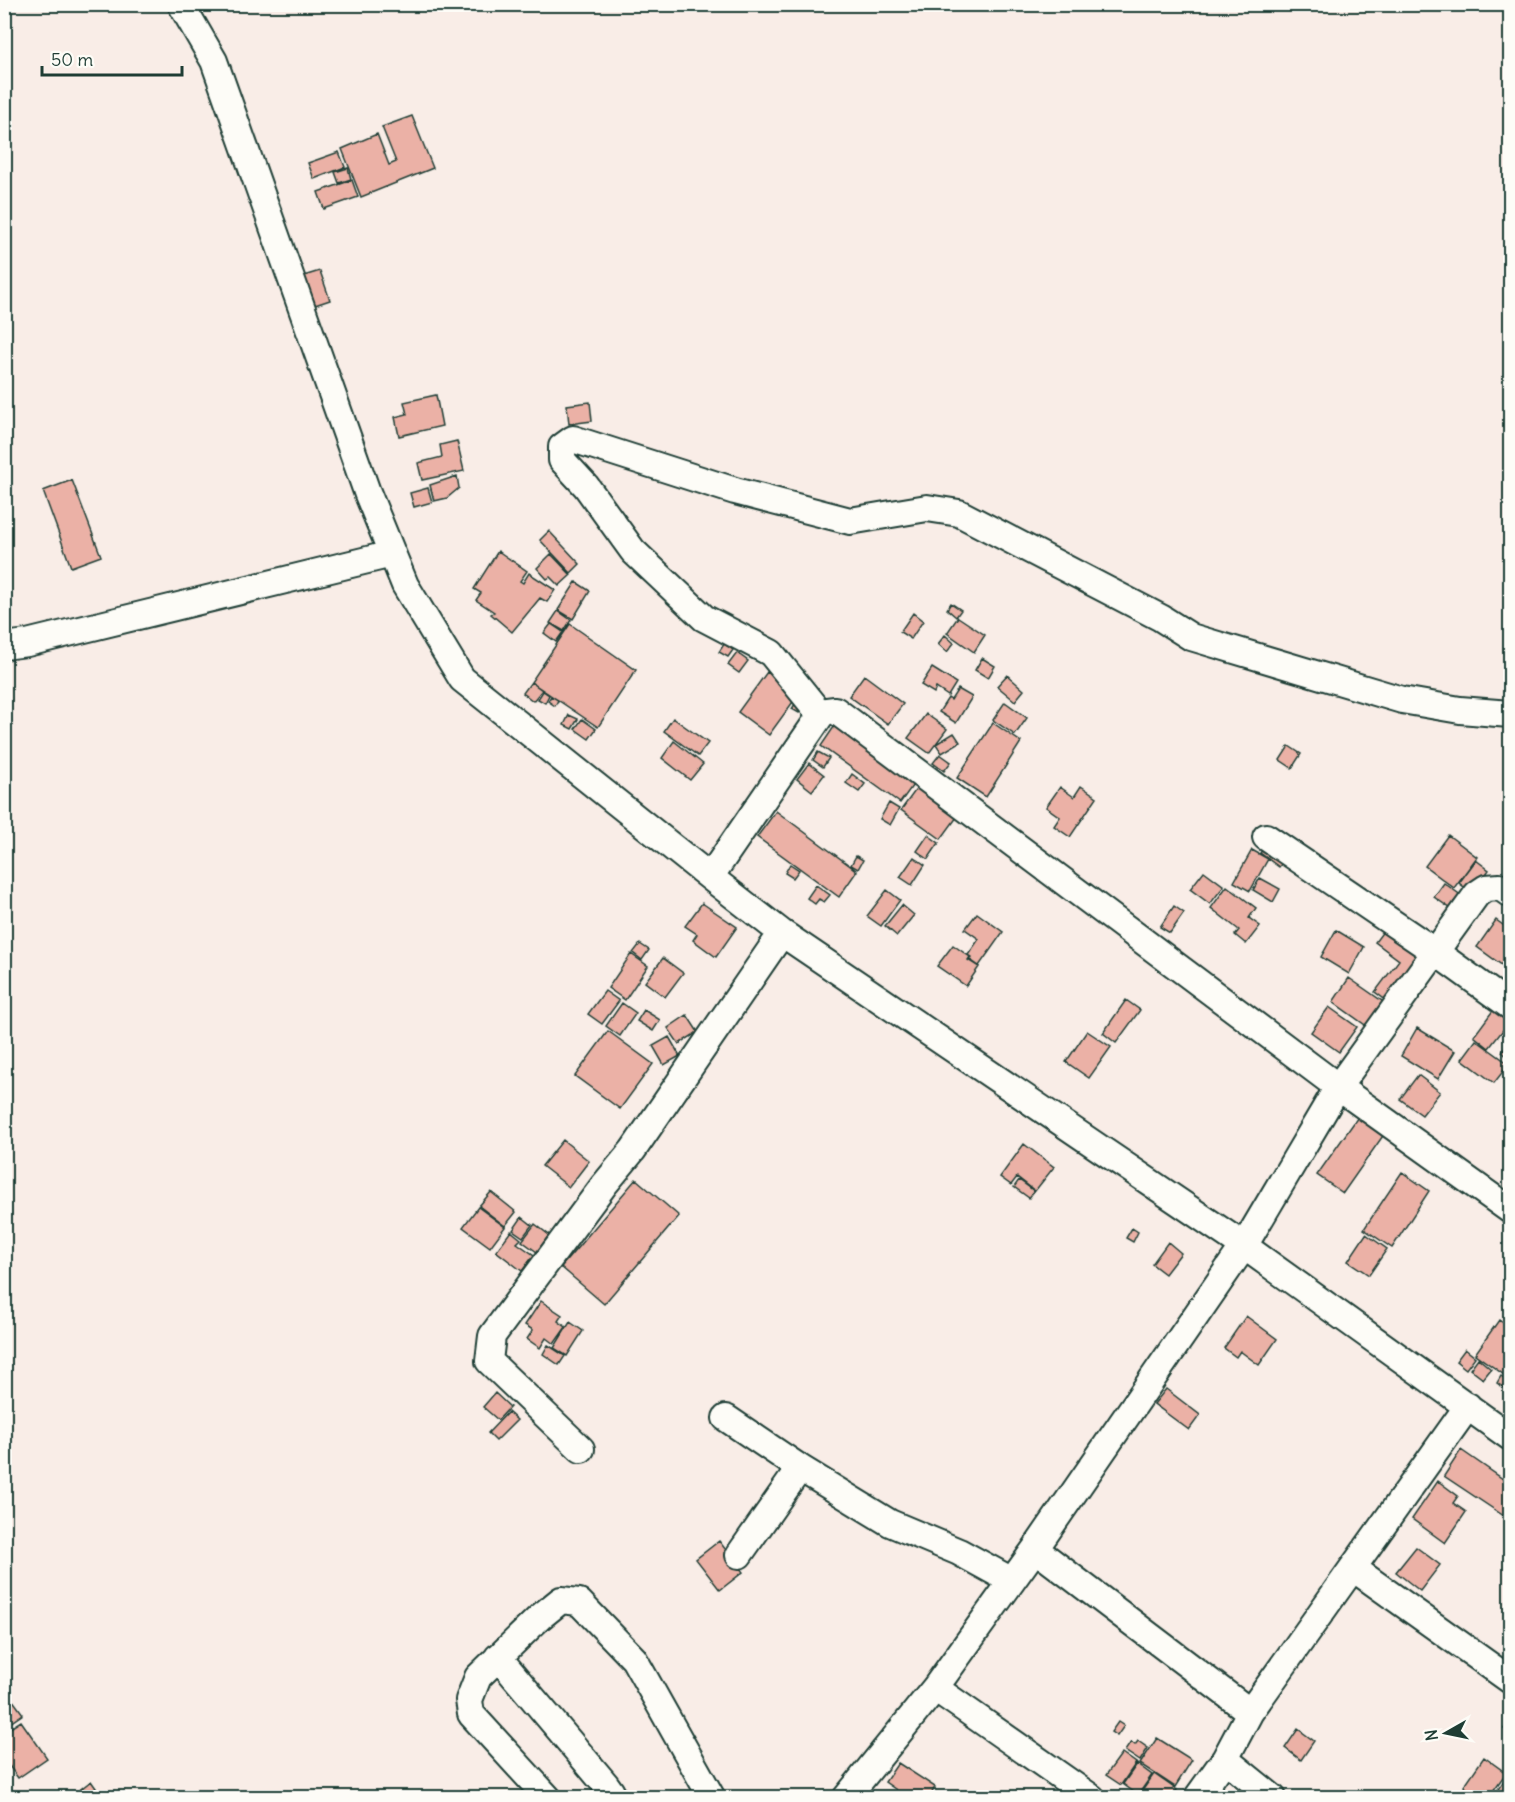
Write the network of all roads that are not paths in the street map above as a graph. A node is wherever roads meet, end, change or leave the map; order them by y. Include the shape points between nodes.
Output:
1 (181, 4) edge
2 (392, 554) junction
3 (4, 646) edge
4 (1510, 714) edge
5 (821, 715) junction
6 (1266, 837) dead end
7 (710, 877) junction
8 (1510, 894) edge
9 (782, 933) junction
10 (1434, 951) junction
11 (1510, 1006) edge
12 (1338, 1087) junction
13 (1510, 1210) edge
14 (1245, 1246) junction
15 (1468, 1407) junction
16 (726, 1418) dead end
17 (1510, 1437) edge
18 (580, 1449) dead end
19 (800, 1468) junction
20 (1035, 1550) junction
21 (739, 1555) dead end
22 (1353, 1568) junction
23 (1012, 1581) junction
24 (498, 1657) junction
25 (1510, 1680) edge
26 (935, 1688) junction
27 (1250, 1712) junction
28 (1226, 1759) junction
29 (548, 1797) edge
30 (612, 1797) edge
31 (712, 1797) edge
32 (846, 1797) edge
33 (1092, 1797) edge
34 (1197, 1797) edge
35 (1273, 1797) edge

1 - 2 street via 214,61
2 - 3 street
2 - 7 street via 405,585 462,679
4 - 5 street via 1402,700 1191,637 958,513 927,508 850,521 735,491 573,439 562,447 562,460 633,551 704,618 771,653
5 - 7 street
5 - 12 street via 835,710
6 - 10 street
7 - 9 street
8 - 10 street via 1500,886 1477,894
9 - 14 street
9 - 18 street via 633,1150 492,1336 489,1361
10 - 11 street
10 - 12 street
12 - 13 street
12 - 14 street
14 - 15 street
14 - 20 street
15 - 17 street
15 - 22 street
16 - 19 street
19 - 21 street
19 - 23 street via 890,1523 959,1552
20 - 23 street
20 - 27 street
22 - 25 street
22 - 27 street
23 - 26 street
24 - 29 street via 478,1677 469,1700 471,1714
24 - 30 street via 611,1791
24 - 31 street via 561,1600 579,1602 634,1659
26 - 32 street
26 - 33 street
27 - 28 street
28 - 34 street
28 - 35 street

